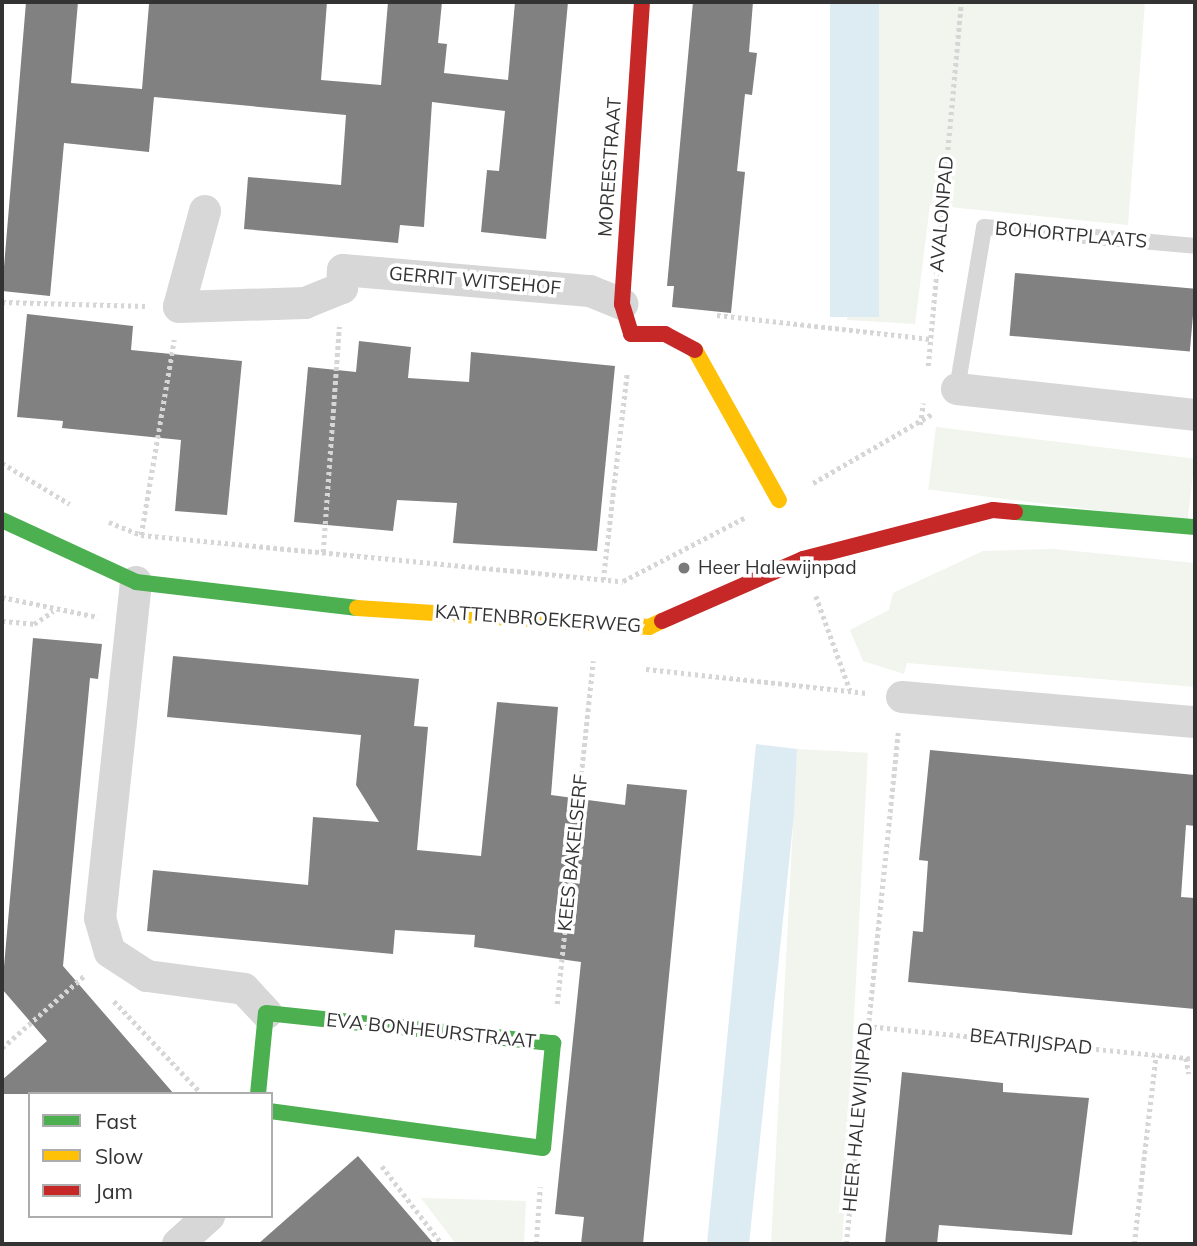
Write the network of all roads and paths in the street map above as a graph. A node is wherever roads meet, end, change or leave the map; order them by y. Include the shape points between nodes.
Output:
1 (642, 2) edge
2 (961, 2) edge
3 (205, 211) dead end
4 (1195, 246) edge
5 (342, 288) junction
6 (2, 302) edge
7 (622, 304) junction
8 (179, 307) junction
9 (702, 313) dead end
10 (631, 334) junction
11 (931, 339) junction
12 (926, 376) dead end
13 (925, 389) dead end
14 (957, 389) junction
15 (1195, 415) edge
16 (920, 426) junction
17 (2, 463) edge
18 (779, 500) junction
19 (83, 512) dead end
20 (94, 517) dead end
21 (2, 520) edge
22 (1195, 527) edge
23 (141, 535) junction
24 (323, 552) junction
25 (603, 579) junction
26 (136, 582) junction
27 (54, 610) dead end
28 (2, 621) edge
29 (597, 624) junction
30 (593, 663) junction
31 (606, 665) dead end
32 (631, 667) dead end
33 (902, 697) junction
34 (1195, 722) edge
35 (99, 962) junction
36 (97, 983) dead end
37 (107, 993) dead end
38 (266, 1013) junction
39 (866, 1026) junction
40 (553, 1043) junction
41 (2, 1048) edge
42 (1156, 1055) junction
43 (1186, 1058) junction
44 (1195, 1059) edge
45 (1189, 1074) dead end
46 (200, 1092) edge
47 (258, 1092) edge
48 (273, 1111) edge
49 (363, 1124) junction
50 (543, 1148) junction
51 (207, 1218) edge
52 (178, 1244) edge
53 (442, 1244) edge
54 (536, 1244) edge
55 (846, 1244) edge
56 (1134, 1244) edge

1 - 7 street, MOREESTRAAT
2 - 11 path, AVALONPAD
3 - 8 street
4 - 14 lane, BOHORTPLAATS via 984,227
5 - 7 street, GERRIT WITSEHOF via 343,270 590,292
5 - 8 street, GERRIT WITSEHOF via 305,303
5 - 24 path
6 - 8 path
7 - 10 street, MOREESTRAAT
8 - 23 path
9 - 11 path
10 - 18 street via 665,334 702,354
10 - 25 path
11 - 12 path, AVALONPAD
13 - 16 path
14 - 15 street
14 - 16 path
16 - 18 path
17 - 19 path
18 - 25 path via 623,580
20 - 23 path
21 - 26 street, KATTENBROEKERWEG
22 - 29 street, KATTENBROEKERWEG via 993,510 803,559 649,627
23 - 24 path
23 - 26 path
24 - 25 path
25 - 29 path
26 - 29 street, KATTENBROEKERWEG via 317,605
26 - 35 street
27 - 28 path via 34,624
29 - 30 path
30 - 31 path
30 - 40 path, KEES BAKELSERF
32 - 33 path
33 - 34 street
33 - 39 path, HEER HALEWIJNPAD
35 - 36 path
35 - 38 street via 148,976 244,989
35 - 41 path
37 - 46 path
38 - 40 street, EVA BONHEURSTRAAT
38 - 47 street
39 - 42 path, BEATRIJSPAD
39 - 55 path, HEER HALEWIJNPAD
40 - 50 street, EVA BONHEURSTRAAT
42 - 43 path, BEATRIJSPAD
42 - 56 path
43 - 44 path, BEATRIJSPAD
43 - 45 path
48 - 49 street
49 - 50 street
49 - 53 path via 390,1183
50 - 54 path
51 - 52 street

